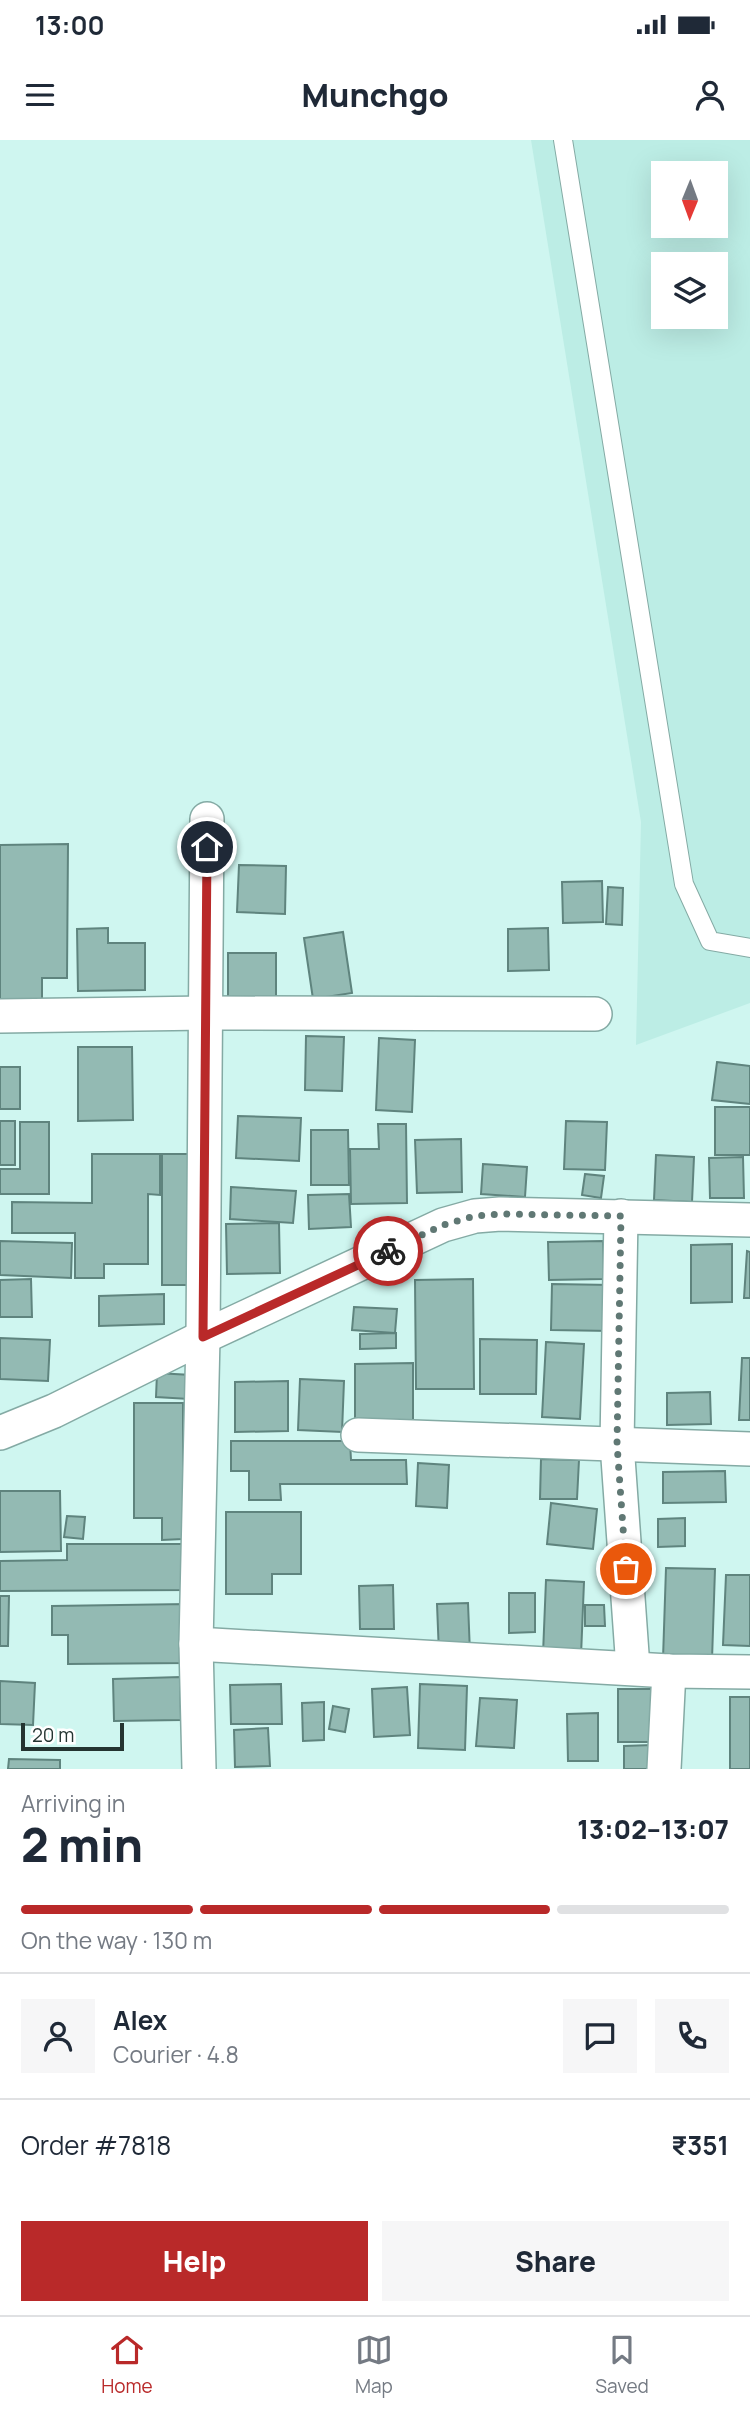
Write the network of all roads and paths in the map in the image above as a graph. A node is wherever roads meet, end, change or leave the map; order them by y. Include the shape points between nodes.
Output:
1 (563, 140) edge
2 (207, 819) dead end
3 (750, 948) edge
4 (207, 1013) junction
5 (595, 1014) dead end
6 (0, 1016) edge
7 (621, 1216) junction
8 (750, 1220) edge
9 (203, 1337) junction
10 (0, 1433) edge
11 (358, 1435) dead end
12 (617, 1444) junction
13 (750, 1449) edge
14 (196, 1644) junction
15 (632, 1668) junction
16 (669, 1671) junction
17 (750, 1672) edge
18 (199, 1769) edge
19 (664, 1769) edge

1 - 3 lane via 684,884 710,941
2 - 4 street
4 - 5 street
4 - 6 street
4 - 9 street
7 - 8 street
7 - 9 street via 500,1214 443,1225
7 - 12 street
9 - 10 street
9 - 14 street
11 - 12 street
12 - 13 street
12 - 15 street
14 - 15 street
14 - 18 street
15 - 16 street
16 - 17 street
16 - 19 street

